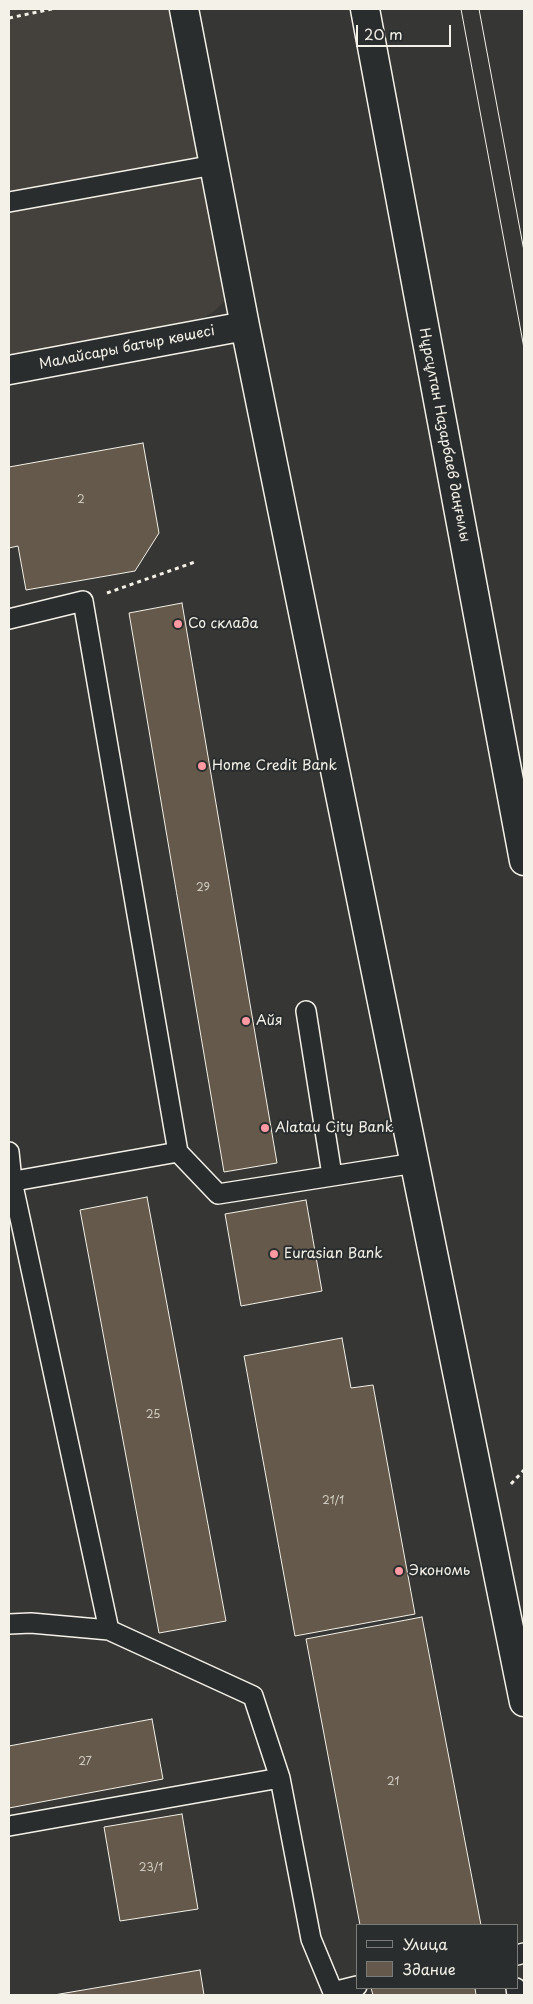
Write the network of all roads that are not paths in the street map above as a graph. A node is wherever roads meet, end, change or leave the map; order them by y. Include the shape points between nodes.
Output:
1 (184, 9) edge
2 (365, 9) edge
3 (214, 165) junction
4 (9, 202) edge
5 (245, 326) junction
6 (9, 370) edge
7 (9, 619) edge
8 (524, 861) edge
9 (306, 1011) dead end
10 (9, 1152) edge
11 (178, 1152) junction
12 (415, 1163) junction
13 (332, 1175) junction
14 (11, 1182) edge
15 (9, 1624) edge
16 (108, 1630) junction
17 (524, 1702) edge
18 (280, 1778) junction
19 (9, 1826) edge
20 (356, 1986) edge
21 (333, 1994) edge

1 - 3 street
2 - 8 street, Нұрсұлтан Назарбаев даңғылы
3 - 4 lane
3 - 5 street
5 - 6 street, Малайсары батыр көшесі
5 - 12 street
7 - 11 lane via 83,601
9 - 13 lane
10 - 14 lane
11 - 13 lane via 218,1194
11 - 14 lane
12 - 13 lane
12 - 17 street
14 - 16 lane
15 - 16 lane
16 - 18 lane via 253,1696
18 - 19 lane
18 - 21 lane via 311,1939
20 - 21 lane

